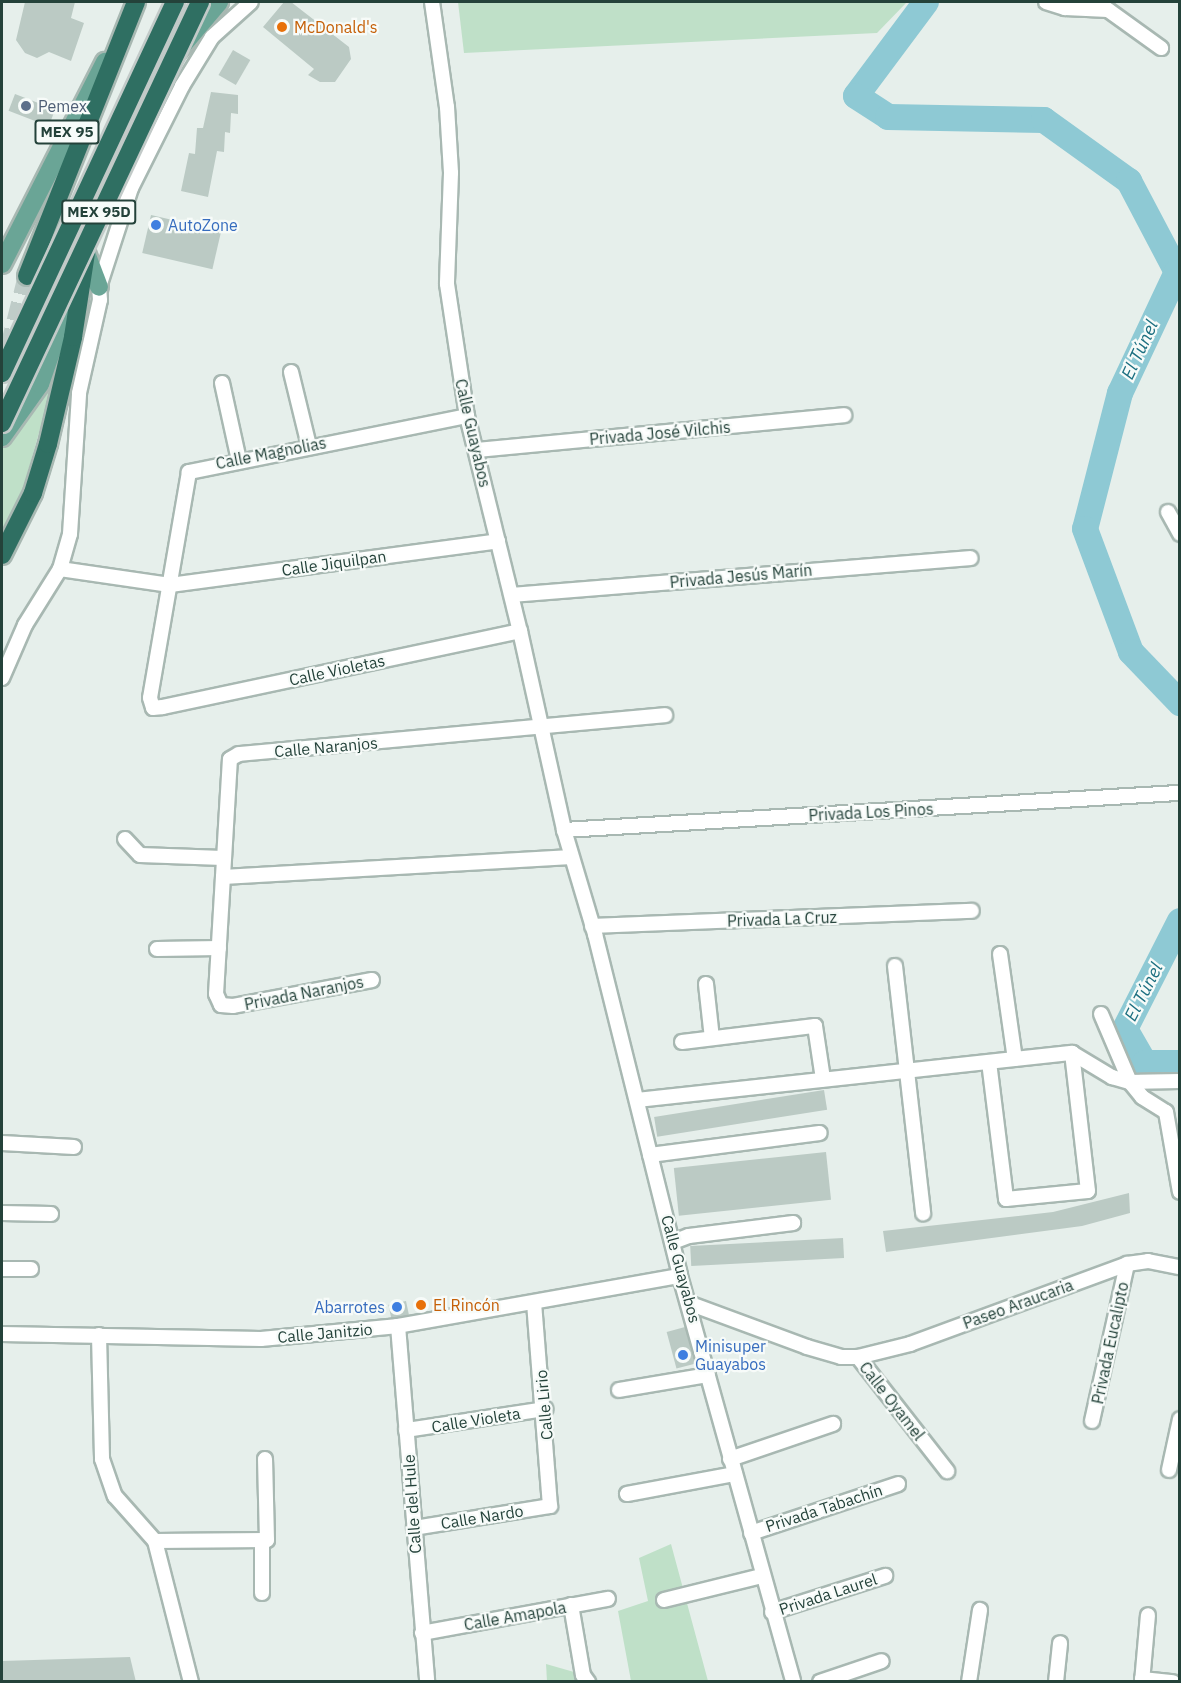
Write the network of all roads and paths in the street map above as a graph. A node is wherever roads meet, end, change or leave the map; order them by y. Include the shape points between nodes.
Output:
1 (136, 2) edge
2 (175, 2) edge
3 (200, 2) edge
4 (219, 2) edge
5 (227, 2) edge
6 (251, 2) edge
7 (432, 2) edge
8 (1046, 2) edge
9 (1102, 6) edge
10 (199, 26) junction
11 (1161, 48) dead end
12 (86, 253) junction
13 (2, 264) edge
14 (27, 276) tunnel mouth
15 (99, 286) junction
16 (291, 372) dead end
17 (2, 374) edge
18 (222, 383) dead end
19 (467, 416) junction
20 (844, 416) dead end
21 (2, 423) edge
22 (2, 437) edge
23 (309, 446) junction
24 (476, 450) junction
25 (239, 460) junction
26 (1168, 512) dead end
27 (1179, 534) edge
28 (498, 541) junction
29 (2, 555) edge
30 (971, 558) dead end
31 (60, 569) junction
32 (170, 585) junction
33 (512, 595) junction
34 (520, 630) junction
35 (2, 678) edge
36 (665, 715) dead end
37 (541, 728) junction
38 (1178, 793) edge
39 (564, 830) junction
40 (126, 839) dead end
41 (571, 856) junction
42 (223, 858) junction
43 (223, 877) junction
44 (972, 910) dead end
45 (592, 927) junction
46 (219, 948) junction
47 (157, 949) dead end
48 (1000, 954) dead end
49 (895, 966) dead end
50 (372, 980) dead end
51 (706, 984) dead end
52 (1101, 1014) dead end
53 (712, 1038) junction
54 (682, 1042) dead end
55 (1072, 1053) junction
56 (1015, 1059) junction
57 (989, 1062) junction
58 (907, 1071) junction
59 (823, 1079) junction
60 (1179, 1081) edge
61 (1130, 1082) junction
62 (637, 1100) junction
63 (820, 1132) dead end
64 (2, 1143) edge
65 (74, 1147) dead end
66 (650, 1155) junction
67 (1179, 1192) edge
68 (2, 1213) edge
69 (923, 1213) dead end
70 (51, 1214) dead end
71 (794, 1223) dead end
72 (673, 1242) junction
73 (1127, 1264) junction
74 (1179, 1268) edge
75 (2, 1269) edge
76 (31, 1269) dead end
77 (680, 1276) junction
78 (534, 1304) junction
79 (691, 1304) junction
80 (398, 1326) junction
81 (2, 1334) edge
82 (99, 1335) junction
83 (858, 1357) junction
84 (708, 1375) junction
85 (619, 1390) dead end
86 (545, 1409) junction
87 (1179, 1419) edge
88 (1092, 1421) dead end
89 (833, 1424) dead end
90 (406, 1430) junction
91 (265, 1459) dead end
92 (730, 1459) junction
93 (1169, 1470) dead end
94 (947, 1471) dead end
95 (735, 1474) junction
96 (898, 1484) dead end
97 (627, 1494) dead end
98 (550, 1506) joint
99 (414, 1528) junction
100 (751, 1533) junction
101 (155, 1541) junction
102 (262, 1543) junction
103 (762, 1576) junction
104 (885, 1576) dead end
105 (262, 1593) dead end
106 (609, 1599) dead end
107 (664, 1600) dead end
108 (571, 1605) junction
109 (980, 1610) dead end
110 (772, 1612) junction
111 (1148, 1615) dead end
112 (422, 1633) junction
113 (1060, 1643) dead end
114 (882, 1661) dead end
115 (1142, 1680) edge
116 (191, 1682) edge
117 (427, 1682) edge
118 (588, 1682) edge
119 (793, 1682) edge
120 (820, 1682) edge
121 (969, 1682) edge
122 (1056, 1682) edge
123 (1173, 1682) edge

1 - 13 main road, MEX 95
1 - 14 highway
2 - 17 highway, MEX 95D, bridge
3 - 21 highway, MEX 95D, bridge
4 - 10 main road, MEX 95
5 - 10 main road, MEX 95
6 - 15 street via 212,37 182,86 131,188
7 - 19 street, Calle Guayabos via 447,107 451,173 447,284
8 - 9 street via 1065,8
9 - 11 street
10 - 12 main road, MEX 95 via 154,79 120,134
12 - 15 main road
12 - 22 main road, MEX 95 via 39,384
12 - 29 highway via 73,337 48,444 33,493
15 - 31 street via 100,300 79,393 70,534
16 - 23 street
18 - 25 street
19 - 23 street, Calle Magnolias
19 - 24 street, Calle Guayabos
20 - 24 street, Privada José Vilchis
23 - 25 street, Calle Magnolias
24 - 28 street, Calle Guayabos
25 - 32 street, Calle Magnolias via 189,472
26 - 27 street
28 - 32 street, Calle Jiquilpan
28 - 33 street, Calle Guayabos
30 - 33 street, Privada Jesús Marín
31 - 32 street, Calle Jiquilpan
31 - 35 street via 25,625
32 - 34 street, Calle Violetas via 150,699 153,708
33 - 34 street, Calle Guayabos
34 - 37 street, Calle Guayabos
36 - 37 street
37 - 39 street, Calle Guayabos
37 - 42 street, Calle Naranjos via 239,754 230,759 227,771
38 - 39 street, Privada Los Pinos
39 - 41 street, Calle Guayabos
40 - 42 street via 140,855
41 - 43 street
41 - 45 street, Calle Guayabos
42 - 43 street, Calle Naranjos
43 - 46 street, Privada Naranjos
44 - 45 street, Privada La Cruz
45 - 62 street, Calle Guayabos
46 - 47 street
46 - 50 street, Privada Naranjos via 216,994 221,1005
48 - 56 street
49 - 58 street
51 - 53 street
52 - 61 street
53 - 54 street
53 - 59 street via 815,1026
55 - 56 street
55 - 57 street via 1088,1191 1006,1198
55 - 61 street via 1112,1077
56 - 57 street
57 - 58 street
58 - 59 street
58 - 69 street
59 - 62 street
60 - 61 street
61 - 67 street via 1142,1097 1166,1112
62 - 66 street, Calle Guayabos
63 - 66 street
64 - 65 street
66 - 72 street, Calle Guayabos
68 - 70 street
71 - 72 street via 689,1236
72 - 77 street, Calle Guayabos
73 - 74 street, Paseo Araucaria via 1148,1261
73 - 83 street, Paseo Araucaria via 910,1344
73 - 88 street, Privada Eucalipto
75 - 76 street
77 - 78 street, Calle Janitzio
77 - 79 street, Calle Guayabos
78 - 80 street, Calle Janitzio
78 - 86 street, Calle Lirio
79 - 83 street, Calle Oyamel via 807,1347 841,1357
79 - 84 street, Calle Guayabos
80 - 82 street, Calle Janitzio via 261,1339
80 - 90 street, Calle del Hule
81 - 82 street, Calle Janitzio
82 - 101 street via 102,1459 115,1496
83 - 94 street, Calle Oyamel
84 - 85 street
84 - 92 street, Calle Guayabos
86 - 90 street, Calle Violeta
86 - 98 street, Calle Lirio
87 - 93 street
89 - 92 street
90 - 99 street, Calle del Hule
91 - 102 street via 269,1532
92 - 95 street, Calle Guayabos
95 - 97 street
95 - 100 street, Calle Guayabos
96 - 100 street, Privada Tabachín
98 - 99 street, Calle Nardo
99 - 112 street, Calle del Hule
100 - 103 street, Calle Guayabos
101 - 102 street
101 - 116 street
102 - 105 street
103 - 107 street
103 - 110 street, Calle Guayabos
104 - 110 street, Privada Laurel
106 - 108 street, Calle Amapola
108 - 112 street, Calle Amapola
108 - 118 street via 583,1675
109 - 121 street
110 - 119 street, Calle Guayabos
111 - 115 street
112 - 117 street, Calle del Hule
113 - 122 street
114 - 120 street
115 - 123 street

